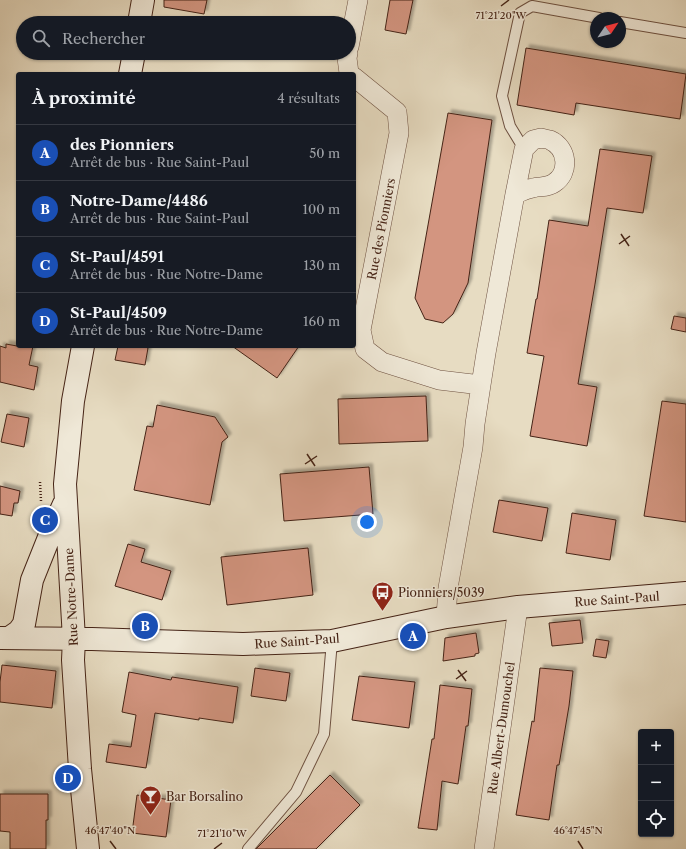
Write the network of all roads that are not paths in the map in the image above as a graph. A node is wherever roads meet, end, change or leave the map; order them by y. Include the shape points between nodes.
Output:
1 (143, 0) edge
2 (358, 0) edge
3 (140, 16) edge
4 (355, 16) edge
5 (590, 16) edge
6 (626, 23) edge
7 (686, 33) edge
8 (133, 60) edge
9 (347, 60) edge
10 (130, 72) edge
11 (349, 72) edge
12 (356, 79) edge
13 (524, 149) junction
14 (515, 194) junction
15 (83, 348) edge
16 (481, 385) junction
17 (65, 502) junction
18 (686, 593) edge
19 (518, 607) junction
20 (446, 617) junction
21 (4, 638) edge
22 (74, 638) junction
23 (332, 640) junction
24 (88, 849) edge
25 (248, 849) edge
26 (484, 849) edge

1 - 3 street
2 - 4 street
5 - 13 lane via 532,6 520,14 502,96 510,126
6 - 7 lane
8 - 10 street
9 - 11 street
12 - 16 street, Rue des Pionniers via 397,112 399,133 361,330 365,349 382,362 439,380
13 - 14 street
13 - 14 street via 533,140 550,140 562,150 565,157 564,172 553,184
14 - 16 street
15 - 17 street, Rue Notre-Dame via 73,401
16 - 20 street via 473,447 448,588
17 - 21 street via 32,580 24,624 19,631
17 - 22 street, Rue Notre-Dame
18 - 19 street, Rue Saint-Paul
19 - 20 street, Rue Saint-Paul
19 - 26 street, Rue Albert-Dumouchel
20 - 23 street, Rue Saint-Paul
21 - 22 street, Rue Saint-Paul
22 - 23 street, Rue Saint-Paul via 243,644
22 - 24 street, Rue Notre-Dame via 73,660 80,768
23 - 25 lane via 324,734 296,792

